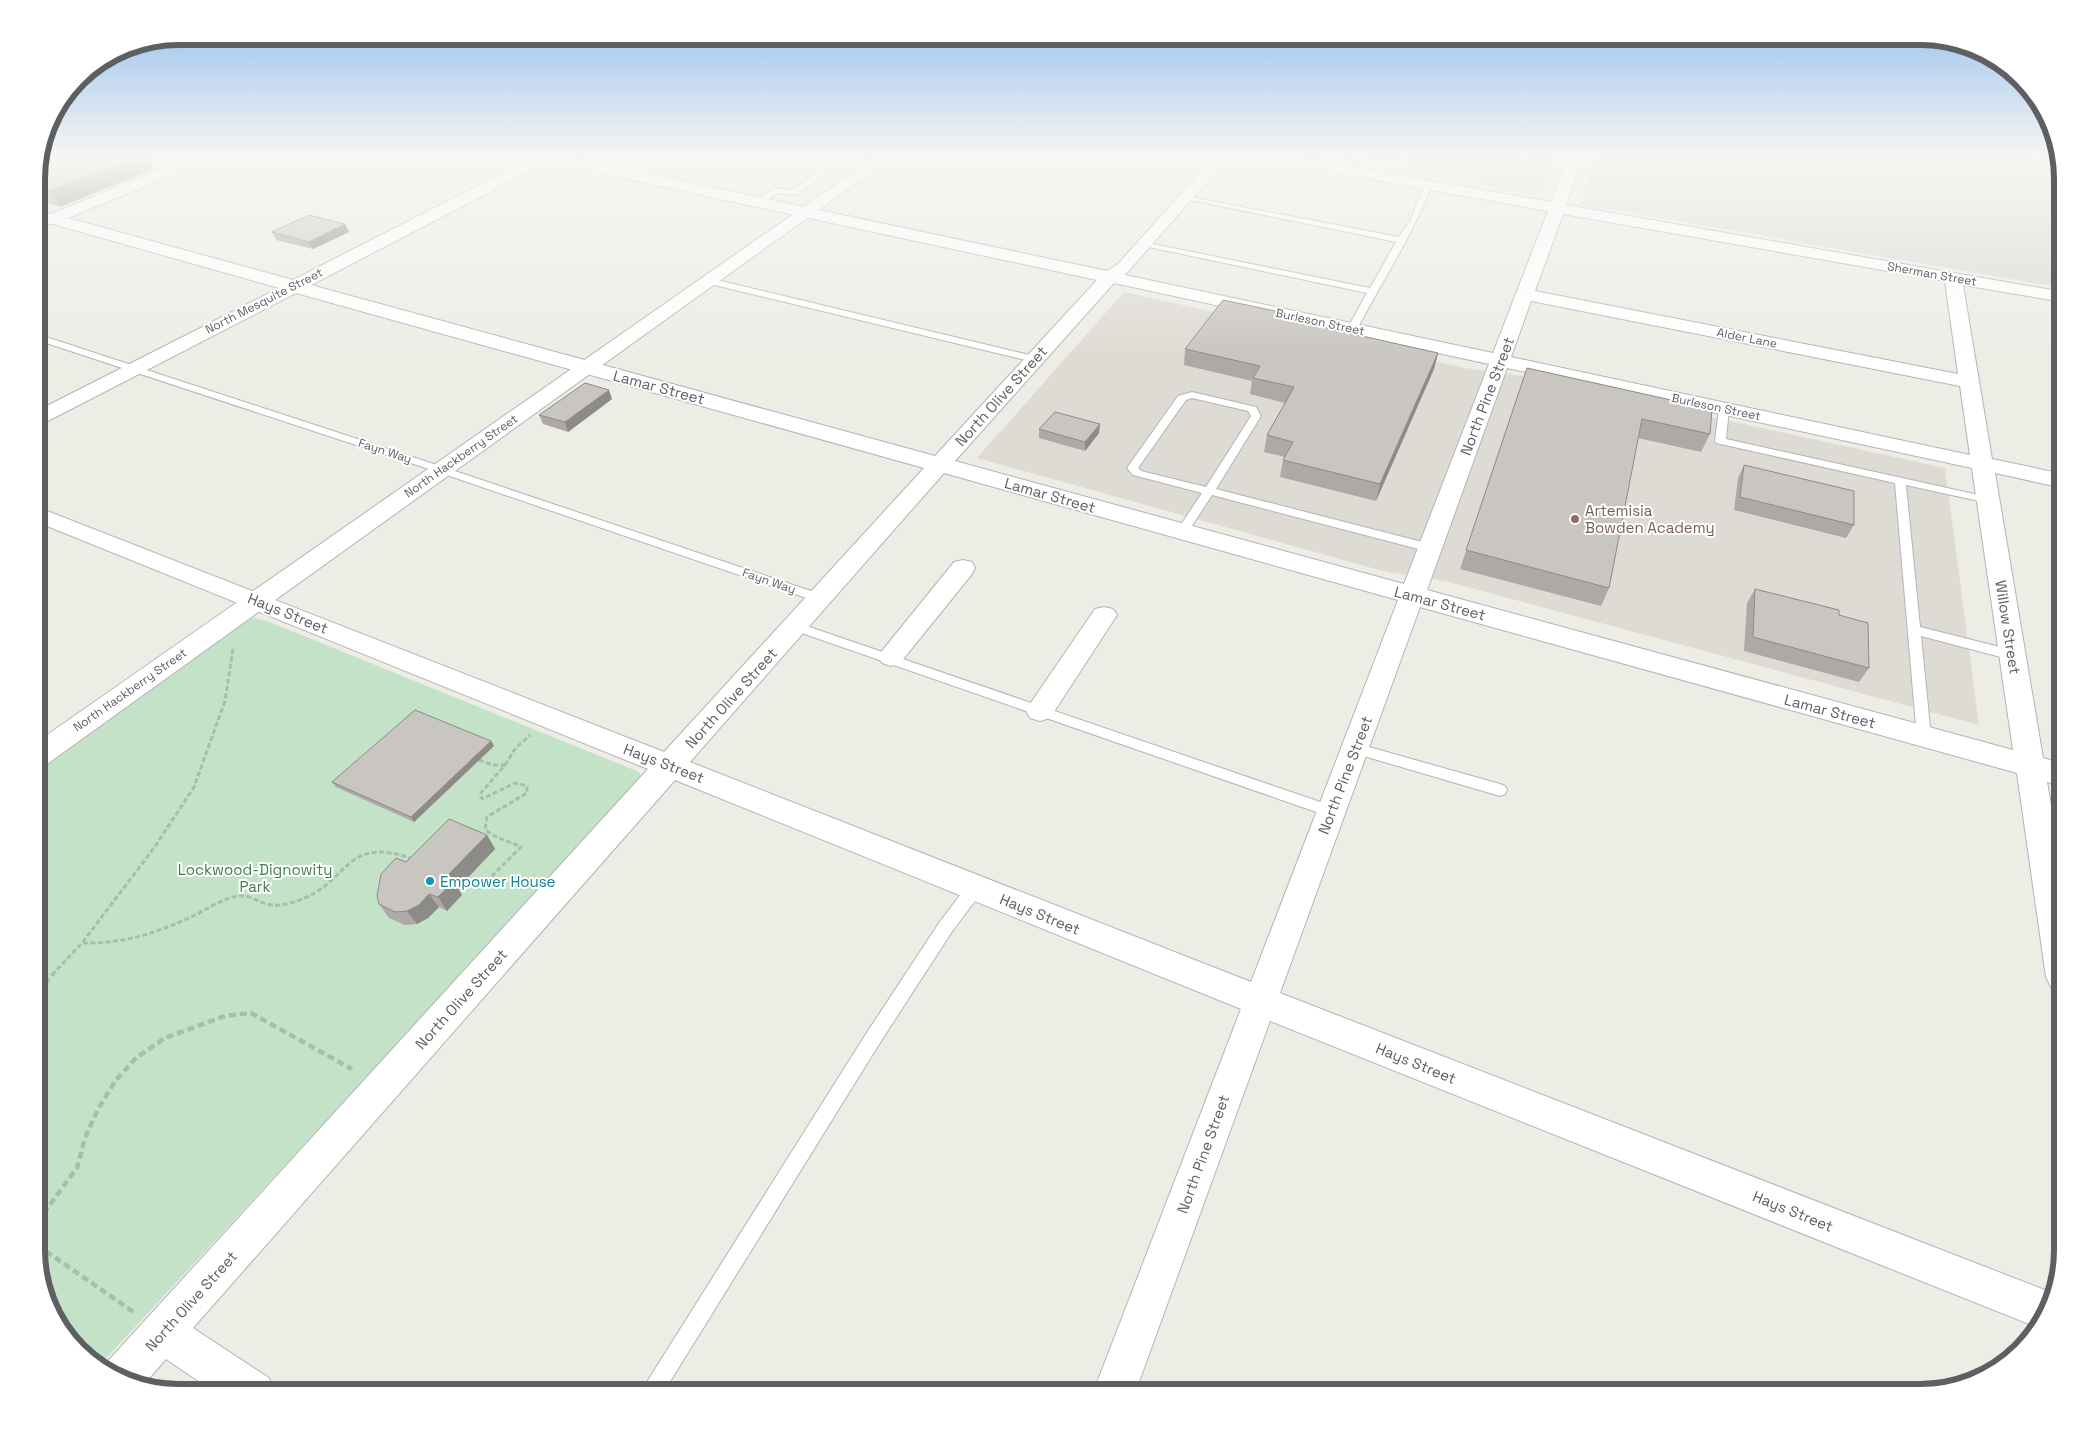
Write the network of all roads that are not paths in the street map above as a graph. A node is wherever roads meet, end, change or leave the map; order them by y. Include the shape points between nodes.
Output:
1 (59, 224) edge
2 (416, 224) edge
3 (792, 224) edge
4 (858, 224) edge
5 (1162, 224) edge
6 (1317, 224) edge
7 (1412, 224) edge
8 (1550, 224) edge
9 (1650, 224) edge
10 (1401, 240) junction
11 (1143, 245) junction
12 (1110, 277) junction
13 (1954, 278) junction
14 (709, 282) junction
15 (292, 287) junction
16 (1374, 292) junction
17 (1525, 294) junction
18 (2054, 295) edge
19 (1352, 329) junction
20 (45, 340) edge
21 (1034, 359) junction
22 (1500, 361) junction
23 (588, 367) junction
24 (134, 368) junction
25 (1970, 382) junction
26 (1724, 409) junction
27 (45, 414) edge
28 (940, 464) junction
29 (1982, 464) junction
30 (442, 470) junction
31 (2054, 479) edge
32 (1900, 481) junction
33 (1209, 491) junction
34 (1988, 500) junction
35 (45, 518) edge
36 (1182, 532) junction
37 (1430, 548) junction
38 (963, 568) dead end
39 (1412, 596) junction
40 (819, 598) junction
41 (256, 601) junction
42 (1104, 615) dead end
43 (795, 626) junction
44 (1914, 630) junction
45 (2012, 655) junction
46 (890, 657) junction
47 (1040, 711) junction
48 (1924, 737) junction
49 (1355, 748) junction
50 (45, 750) edge
51 (671, 765) junction
52 (2030, 766) junction
53 (2054, 773) edge
54 (1500, 790) dead end
55 (1330, 811) junction
56 (975, 888) junction
57 (2054, 919) edge
58 (1260, 1001) junction
59 (2040, 1309) edge
60 (163, 1332) junction
61 (126, 1373) edge
62 (241, 1384) edge
63 (657, 1384) edge
64 (1117, 1384) edge

1 - 15 street, Lamar Street
2 - 15 street, North Mesquite Street
3 - 14 street, North Hackberry Street
4 - 12 street, Burleson Street
5 - 11 street, North Olive Street
6 - 10 lane
7 - 10 lane
8 - 17 street, North Pine Street
9 - 13 street, Sherman Street
10 - 16 lane
11 - 12 street, North Olive Street via 1123,269
11 - 16 lane
12 - 19 street, Burleson Street
12 - 21 street, North Olive Street
13 - 18 street, Sherman Street
13 - 25 street, Willow Street
14 - 21 lane
14 - 23 street, North Hackberry Street
15 - 23 street, Lamar Street
15 - 24 street, North Mesquite Street
16 - 19 lane
17 - 22 street, North Pine Street
17 - 25 street, Alder Lane
19 - 22 street, Burleson Street
20 - 24 lane, Fayn Way
21 - 28 street, North Olive Street
22 - 26 street, Burleson Street
22 - 37 street, North Pine Street
23 - 28 street, Lamar Street
23 - 30 street, North Hackberry Street
24 - 27 street, North Mesquite Street
24 - 30 lane, Fayn Way
25 - 29 street, Willow Street
26 - 29 street, Burleson Street
26 - 32 lane via 1720,441
28 - 36 street, Lamar Street
28 - 40 street, North Olive Street
29 - 31 street, Burleson Street
29 - 34 street, Willow Street
30 - 40 lane, Fayn Way
30 - 41 street, North Hackberry Street
32 - 34 lane
32 - 44 lane
33 - 33 lane via 1256,416 1252,410 1192,395 1182,398 1132,468 1137,473
33 - 36 lane
33 - 37 lane
34 - 45 street, Willow Street
35 - 41 street, Hays Street
36 - 39 street, Lamar Street
37 - 39 street, North Pine Street
38 - 46 street
39 - 48 street, Lamar Street
39 - 49 street, North Pine Street
40 - 43 street, North Olive Street
41 - 50 street, North Hackberry Street
41 - 51 street, Hays Street
42 - 47 street
43 - 46 lane
43 - 51 street, North Olive Street
44 - 45 lane
44 - 48 lane
45 - 52 street, Willow Street
46 - 47 lane
47 - 55 lane
48 - 52 street, Lamar Street
49 - 54 lane
49 - 55 street, North Pine Street
51 - 56 street, Hays Street
51 - 60 street, North Olive Street
52 - 53 street, Lamar Street
52 - 57 street, Willow Street
55 - 58 street, North Pine Street
56 - 58 street, Hays Street
56 - 63 lane via 870,1043
58 - 59 street, Hays Street
58 - 64 street, North Pine Street
60 - 61 street, North Olive Street
60 - 62 street

